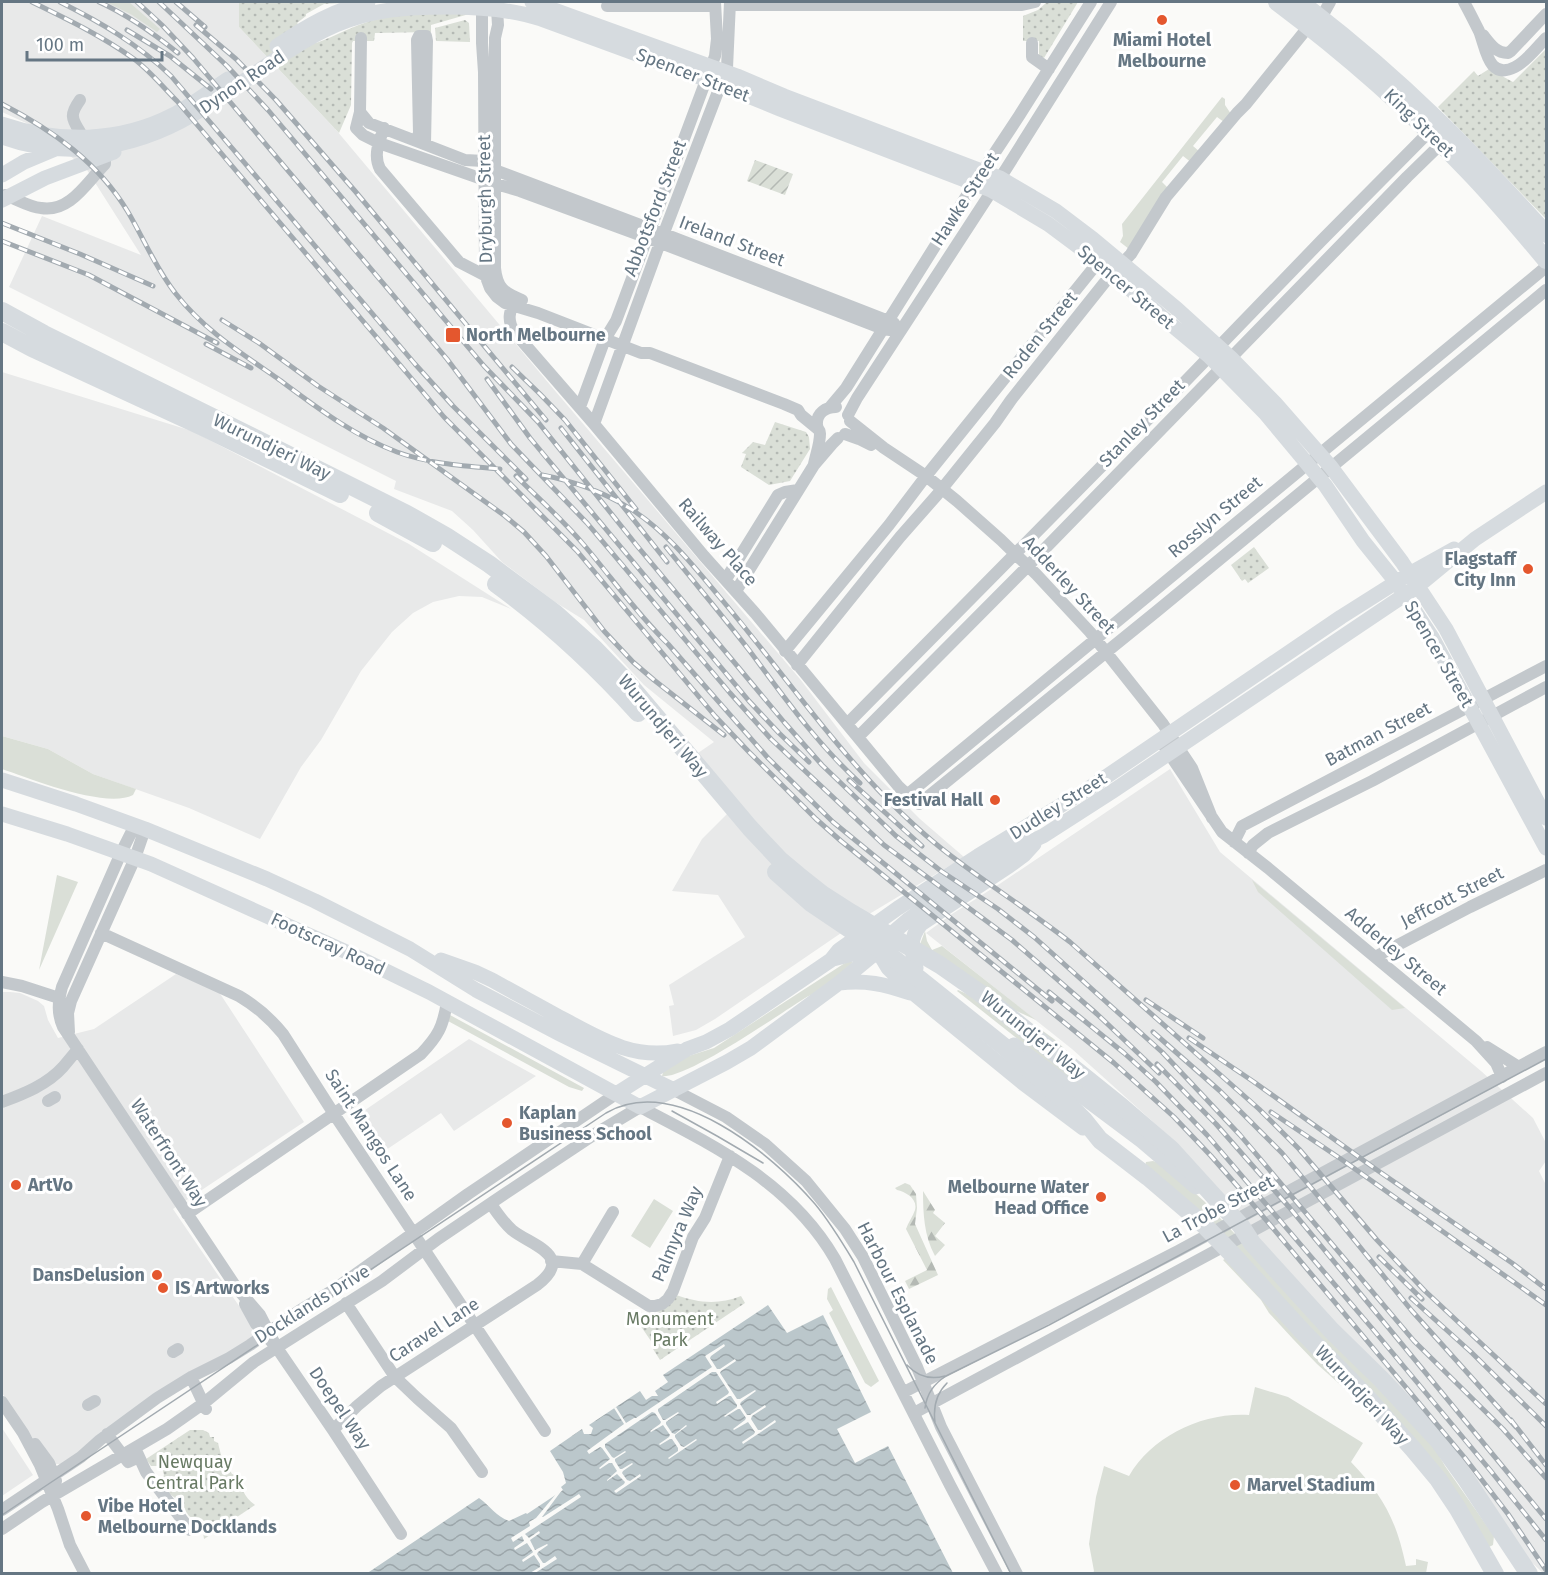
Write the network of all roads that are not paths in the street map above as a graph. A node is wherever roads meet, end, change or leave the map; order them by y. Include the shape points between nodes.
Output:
1 (368, 2) edge
2 (531, 2) edge
3 (1035, 2) edge
4 (1091, 2) edge
5 (1111, 2) edge
6 (1277, 2) edge
7 (1302, 2) edge
8 (1330, 2) edge
9 (1464, 2) edge
10 (730, 3) edge
11 (607, 4) edge
12 (715, 4) edge
13 (490, 5) edge
14 (1546, 14) edge
15 (1315, 22) junction
16 (1476, 24) junction
17 (607, 28) junction
18 (722, 31) junction
19 (306, 34) junction
20 (1546, 38) edge
21 (361, 39) dead end
22 (1032, 43) dead end
23 (650, 51) junction
24 (1508, 53) junction
25 (1034, 59) junction
26 (1020, 60) dead end
27 (1049, 69) junction
28 (1510, 69) junction
29 (716, 76) junction
30 (1036, 89) junction
31 (1050, 98) junction
32 (80, 100) dead end
33 (490, 101) junction
34 (360, 112) junction
35 (2, 124) edge
36 (390, 130) junction
37 (80, 132) dead end
38 (1440, 133) junction
39 (155, 134) junction
40 (2, 136) edge
41 (101, 137) junction
42 (421, 143) junction
43 (384, 145) junction
44 (56, 148) junction
45 (105, 158) dead end
46 (484, 161) junction
47 (495, 170) junction
48 (2, 175) edge
49 (978, 177) junction
50 (490, 182) junction
51 (995, 184) junction
52 (2, 193) edge
53 (2, 200) edge
54 (490, 224) junction
55 (944, 232) junction
56 (649, 234) junction
57 (1546, 234) edge
58 (662, 238) junction
59 (958, 241) junction
60 (1103, 256) junction
61 (1546, 260) edge
62 (1546, 267) edge
63 (1118, 269) junction
64 (486, 276) junction
65 (1086, 279) junction
66 (1100, 289) junction
67 (1546, 290) edge
68 (499, 292) junction
69 (513, 301) junction
70 (1177, 309) junction
71 (2, 311) edge
72 (1167, 321) junction
73 (885, 324) junction
74 (902, 329) junction
75 (2, 332) edge
76 (607, 336) junction
77 (624, 342) junction
78 (1214, 351) junction
79 (1226, 363) junction
80 (580, 407) junction
81 (826, 409) junction
82 (798, 410) junction
83 (849, 418) junction
84 (594, 424) junction
85 (819, 430) junction
86 (842, 436) junction
87 (1314, 459) junction
88 (814, 465) junction
89 (1325, 472) junction
90 (923, 480) junction
91 (798, 490) junction
92 (939, 492) junction
93 (1546, 492) edge
94 (1377, 530) junction
95 (1363, 541) junction
96 (1012, 556) junction
97 (1025, 569) junction
98 (726, 579) junction
99 (1414, 580) junction
100 (1396, 582) junction
101 (736, 591) junction
102 (1405, 595) junction
103 (1446, 629) junction
104 (1432, 637) junction
105 (1093, 642) junction
106 (785, 651) junction
107 (1103, 655) junction
108 (797, 665) junction
109 (1546, 666) edge
110 (1546, 687) edge
111 (1484, 699) junction
112 (1469, 707) junction
113 (1493, 715) junction
114 (1451, 716) junction
115 (1478, 723) junction
116 (847, 724) junction
117 (1424, 730) junction
118 (1460, 732) junction
119 (858, 737) junction
120 (1165, 737) junction
121 (1434, 747) junction
122 (1389, 749) junction
123 (1174, 750) junction
124 (1511, 750) junction
125 (1497, 757) junction
126 (1398, 766) junction
127 (2, 780) edge
128 (907, 795) junction
129 (918, 804) joint
130 (2, 814) edge
131 (1546, 818) edge
132 (140, 827) junction
133 (1042, 836) junction
134 (1234, 842) junction
135 (1546, 849) edge
136 (1248, 853) junction
137 (128, 855) junction
138 (1546, 870) edge
139 (884, 918) junction
140 (101, 933) junction
141 (410, 949) junction
142 (879, 950) junction
143 (1375, 957) junction
144 (831, 960) junction
145 (916, 968) junction
146 (2, 982) edge
147 (839, 983) junction
148 (16, 984) junction
149 (2, 987) edge
150 (913, 993) junction
151 (59, 998) junction
152 (447, 1002) junction
153 (1476, 1041) junction
154 (75, 1044) junction
155 (687, 1049) junction
156 (1546, 1052) edge
157 (1519, 1067) junction
158 (1546, 1072) edge
159 (644, 1076) junction
160 (1500, 1078) junction
161 (674, 1090) junction
162 (616, 1094) junction
163 (2, 1102) edge
164 (640, 1107) junction
165 (334, 1114) junction
166 (1100, 1140) junction
167 (1142, 1142) junction
168 (730, 1156) junction
169 (1127, 1161) junction
170 (491, 1204) junction
171 (613, 1212) dead end
172 (187, 1214) junction
173 (413, 1233) junction
174 (1252, 1243) junction
175 (424, 1250) junction
176 (551, 1261) junction
177 (582, 1264) junction
178 (346, 1303) junction
179 (474, 1325) junction
180 (267, 1334) junction
181 (277, 1348) junction
182 (191, 1377) junction
183 (395, 1377) junction
184 (923, 1382) junction
185 (904, 1392) junction
186 (2, 1402) edge
187 (931, 1403) junction
188 (205, 1406) junction
189 (914, 1413) junction
190 (333, 1430) junction
191 (545, 1431) dead end
192 (107, 1434) junction
193 (137, 1452) junction
194 (123, 1455) junction
195 (482, 1472) dead end
196 (50, 1478) junction
197 (55, 1495) junction
198 (2, 1510) edge
199 (2, 1529) edge
200 (190, 1530) dead end
201 (401, 1534) dead end
202 (1512, 1550) junction
203 (1484, 1557) junction
204 (82, 1572) edge
205 (998, 1574) edge
206 (1017, 1574) edge
207 (1495, 1574) edge
208 (1529, 1574) edge

1 - 19 main road, Dynon Road via 329,15
2 - 17 main road, Spencer Street
3 - 10 street
4 - 27 street, Hawke Street
5 - 31 street, Hawke Street
6 - 15 highway, King Street
7 - 15 highway
8 - 15 street, Roden Street
9 - 16 street
10 - 18 street, Abbotsford Street
11 - 12 street
11 - 17 street
12 - 18 street, Abbotsford Street
13 - 19 main road, Dynon Road via 384,10
13 - 23 main road, Spencer Street
13 - 33 street, Dryburgh Street via 498,25 489,53
14 - 24 street
15 - 38 highway, King Street via 1373,80
15 - 63 street, Roden Street via 1166,197
16 - 24 street via 1496,49
16 - 28 street via 1491,64
17 - 23 main road, Spencer Street
18 - 29 street, Abbotsford Street via 728,61
19 - 39 main road, Dynon Road via 205,107
19 - 41 main road, Dynon Road via 172,116
20 - 28 street
21 - 34 street
22 - 25 street
23 - 29 main road, Spencer Street
24 - 28 street
25 - 26 street
25 - 27 street
27 - 30 street, Hawke Street
29 - 49 main road, Spencer Street
29 - 56 street, Abbotsford Street
29 - 58 street, Abbotsford Street
30 - 31 street
30 - 49 street, Hawke Street
31 - 51 street, Hawke Street
32 - 37 street via 72,117
33 - 46 street, Dryburgh Street
33 - 47 street, Dryburgh Street
34 - 36 street via 369,123
34 - 43 street, Ireland Street via 356,128
35 - 41 main road, Dynon Road via 60,137
36 - 42 street
36 - 43 street
38 - 57 highway, King Street
38 - 61 highway, King Street
38 - 78 street, Stanley Street via 1394,165
38 - 79 street, Stanley Street via 1407,177
39 - 44 main road, Dynon Road via 98,148
39 - 53 main road via 45,178
40 - 44 main road, Dynon Road
41 - 44 main road
42 - 42 street via 417,40 423,35 427,42
42 - 46 street via 465,160
43 - 50 street, Ireland Street
43 - 64 street via 376,156 386,176 459,262
44 - 48 main road
45 - 52 street via 105,164 76,196 57,208 42,209
46 - 50 street, Dryburgh Street
47 - 50 street, Dryburgh Street
47 - 56 street, Ireland Street
49 - 51 main road, Spencer Street
49 - 55 street, Hawke Street
50 - 54 street, Dryburgh Street
50 - 56 street, Ireland Street
51 - 59 street, Hawke Street
51 - 60 main road, Spencer Street via 1048,224
54 - 64 street, Dryburgh Street
54 - 68 street, Dryburgh Street
55 - 59 street
55 - 73 street, Hawke Street
56 - 58 street, Ireland Street
56 - 76 street, Abbotsford Street
58 - 73 street, Ireland Street
58 - 77 street, Abbotsford Street
59 - 74 street, Hawke Street
60 - 63 main road, Spencer Street
60 - 65 street, Roden Street
62 - 87 street, Rosslyn Street
63 - 66 street, Roden Street
63 - 70 main road, Spencer Street
63 - 72 main road, Spencer Street
64 - 68 street, Dryburgh Street via 490,288
65 - 66 street
65 - 90 street, Roden Street
66 - 92 street, Roden Street
67 - 89 street, Rosslyn Street
68 - 69 street
69 - 76 street
69 - 80 street, Railway Place via 509,318 512,328
70 - 72 main road
70 - 78 main road, Spencer Street
71 - 174 highway, Wurundjeri Way via 407,514 489,564 555,613 627,682 780,860 822,894 980,993 1091,1081 1171,1149
72 - 78 main road, Spencer Street
73 - 74 street, Ireland Street
73 - 81 street, Hawke Street via 846,387
74 - 83 street, Hawke Street
75 - 166 highway, Wurundjeri Way via 377,512 491,580 598,670 770,867 1007,1049 1084,1120
76 - 77 street
76 - 80 street, Abbotsford Street
77 - 82 street via 641,352
77 - 84 street, Abbotsford Street
78 - 79 main road, Spencer Street
78 - 96 street, Stanley Street
79 - 87 main road, Spencer Street
79 - 97 street, Stanley Street
80 - 84 street, Railway Place
81 - 82 street
81 - 83 street via 840,408
81 - 85 street via 817,420
82 - 85 street
83 - 86 street
83 - 90 street, Adderley Street
84 - 98 street, Railway Place
85 - 86 street via 830,438
85 - 88 street
86 - 88 street
86 - 90 street, Adderley Street via 868,444
87 - 89 main road, Spencer Street
87 - 105 street, Rosslyn Street
88 - 91 street
89 - 94 main road, Spencer Street
89 - 95 main road, Spencer Street
89 - 107 street, Rosslyn Street
90 - 92 street, Adderley Street
90 - 106 street, Roden Street
91 - 98 street via 778,495
91 - 101 street
92 - 96 street, Adderley Street
92 - 108 street, Roden Street
93 - 99 main road, Dudley Street
94 - 95 main road
94 - 99 main road, Spencer Street
95 - 100 main road, Spencer Street
96 - 97 street, Adderley Street
96 - 116 street, Stanley Street
97 - 105 street, Adderley Street
97 - 119 street, Stanley Street
98 - 101 street, Railway Place
99 - 100 main road, Dudley Street
99 - 102 main road, Dudley Street
99 - 103 main road, Spencer Street
100 - 102 main road, Spencer Street
100 - 120 main road, Dudley Street
101 - 106 street, Railway Place
102 - 104 main road, Spencer Street
102 - 123 main road, Dudley Street
103 - 104 main road
103 - 111 main road, Spencer Street
104 - 112 main road, Spencer Street
105 - 107 street, Adderley Street
105 - 128 street, Rosslyn Street
106 - 108 street, Railway Place
107 - 120 street, Adderley Street
107 - 129 street, Rosslyn Street
108 - 116 street, Railway Place
109 - 111 street, Batman Street
110 - 113 street, Batman Street
111 - 112 street, Batman Street
111 - 113 main road, Spencer Street
112 - 114 street, Batman Street
112 - 115 main road, Spencer Street
113 - 115 street, Batman Street
113 - 124 main road, Spencer Street
114 - 117 street, Batman Street
114 - 118 street
115 - 118 street, Batman Street
115 - 125 main road, Spencer Street
116 - 119 street, Railway Place
117 - 121 street
117 - 122 street, Batman Street
118 - 121 street, Batman Street
119 - 128 street, Railway Place
120 - 123 street, Adderley Street
120 - 139 main road, Dudley Street
121 - 126 street, Batman Street
122 - 126 street
122 - 134 street, Batman Street via 1242,826
123 - 133 main road, Dudley Street
123 - 134 street, Adderley Street via 1192,768 1219,829
124 - 125 main road
124 - 131 main road, Spencer Street
125 - 135 main road, Spencer Street
126 - 136 street, Batman Street via 1268,833
127 - 132 main road, Footscray Road
128 - 129 street, Railway Place
130 - 137 main road, Footscray Road
132 - 137 street, Waterfront Way
132 - 141 main road, Footscray Road via 267,879
133 - 142 main road, Dudley Street via 981,868 909,919
133 - 145 main road via 1024,855 921,924 912,940
134 - 136 street, Adderley Street
136 - 143 street, Adderley Street
137 - 140 street, Waterfront Way
137 - 151 street, Waterfront Way via 76,954
137 - 152 main road, Footscray Road via 351,954
138 - 143 street, Jeffcott Street
139 - 142 main road
139 - 144 main road, Dudley Street
140 - 154 street, Waterfront Way via 69,1006 68,1025
140 - 165 street, Saint Mangos Lane via 225,989 259,1009 283,1034
141 - 155 main road, Footscray Road via 475,972 623,1049 651,1054
141 - 159 main road, Footscray Road via 476,990
142 - 144 main road
142 - 145 main road, Wurundjeri Way
142 - 147 main road, Dudley Street
142 - 150 main road, Wurundjeri Way via 888,968
143 - 153 street, Adderley Street
144 - 155 main road, Dudley Street via 730,1029
145 - 167 main road, Wurundjeri Way
146 - 148 street
147 - 150 main road via 876,983
147 - 161 main road, Dudley Street via 751,1048
148 - 149 street
148 - 151 street
150 - 166 main road, Wurundjeri Way
151 - 154 street, Waterfront Way via 60,1020
152 - 162 main road, Footscray Road
152 - 165 street via 439,1032 421,1054
153 - 157 street, Adderley Street
153 - 160 street, Adderley Street via 1496,1064
154 - 163 street via 62,1068 51,1078
154 - 172 street, Waterfront Way
155 - 159 main road, Dudley Street
156 - 157 street, La Trobe Street
157 - 160 street, La Trobe Street
158 - 187 street, La Trobe Street
159 - 161 main road, Footscray Road
159 - 162 main road, Dudley Street
160 - 184 street, La Trobe Street
161 - 164 main road, Dudley Street
161 - 184 street, Harbour Esplanade via 749,1132 807,1181 858,1248
162 - 164 main road, Footscray Road
162 - 173 street, Docklands Drive
164 - 168 street
164 - 170 street, Docklands Drive
165 - 172 street
165 - 173 street, Saint Mangos Lane
166 - 169 highway, Wurundjeri Way
167 - 169 main road
167 - 174 main road, Wurundjeri Way via 1208,1197
168 - 177 street, Palmyra Way via 674,1288 662,1304 642,1302
168 - 185 street via 775,1188 819,1235
169 - 203 highway, Wurundjeri Way via 1203,1224 1364,1394 1438,1479
170 - 175 street, Docklands Drive
170 - 176 street via 509,1227 546,1250
171 - 177 street
172 - 180 street, Waterfront Way via 256,1324
173 - 175 street, Saint Mangos Lane
173 - 180 street, Docklands Drive
174 - 202 highway, Wurundjeri Way via 1438,1440
175 - 178 street, Docklands Drive
175 - 179 street, Saint Mangos Lane
176 - 177 street
176 - 179 street, Caravel Lane via 549,1272 540,1282
178 - 181 street, Docklands Drive
178 - 183 street
179 - 183 street, Caravel Lane
179 - 191 street, Saint Mangos Lane
180 - 181 street, Waterfront Way
180 - 182 street, Docklands Drive
181 - 188 street, Docklands Drive via 250,1365
181 - 190 street, Doepel Way
182 - 188 street
182 - 192 street, Docklands Drive
183 - 190 street, Caravel Lane
183 - 195 street via 451,1428
184 - 185 street, La Trobe Street
184 - 187 street, Harbour Esplanade
185 - 189 street
186 - 196 street
187 - 189 street, La Trobe Street
187 - 206 street, Harbour Esplanade
188 - 193 street, Docklands Drive
189 - 205 street
190 - 201 street, Doepel Way
192 - 194 street
192 - 196 street, Docklands Drive
193 - 194 street via 128,1462
193 - 200 street via 146,1472
194 - 197 street
196 - 197 street
196 - 198 street, Docklands Drive
197 - 199 street
197 - 204 street
202 - 203 highway
202 - 208 highway, Wurundjeri Way
203 - 207 highway, Wurundjeri Way

